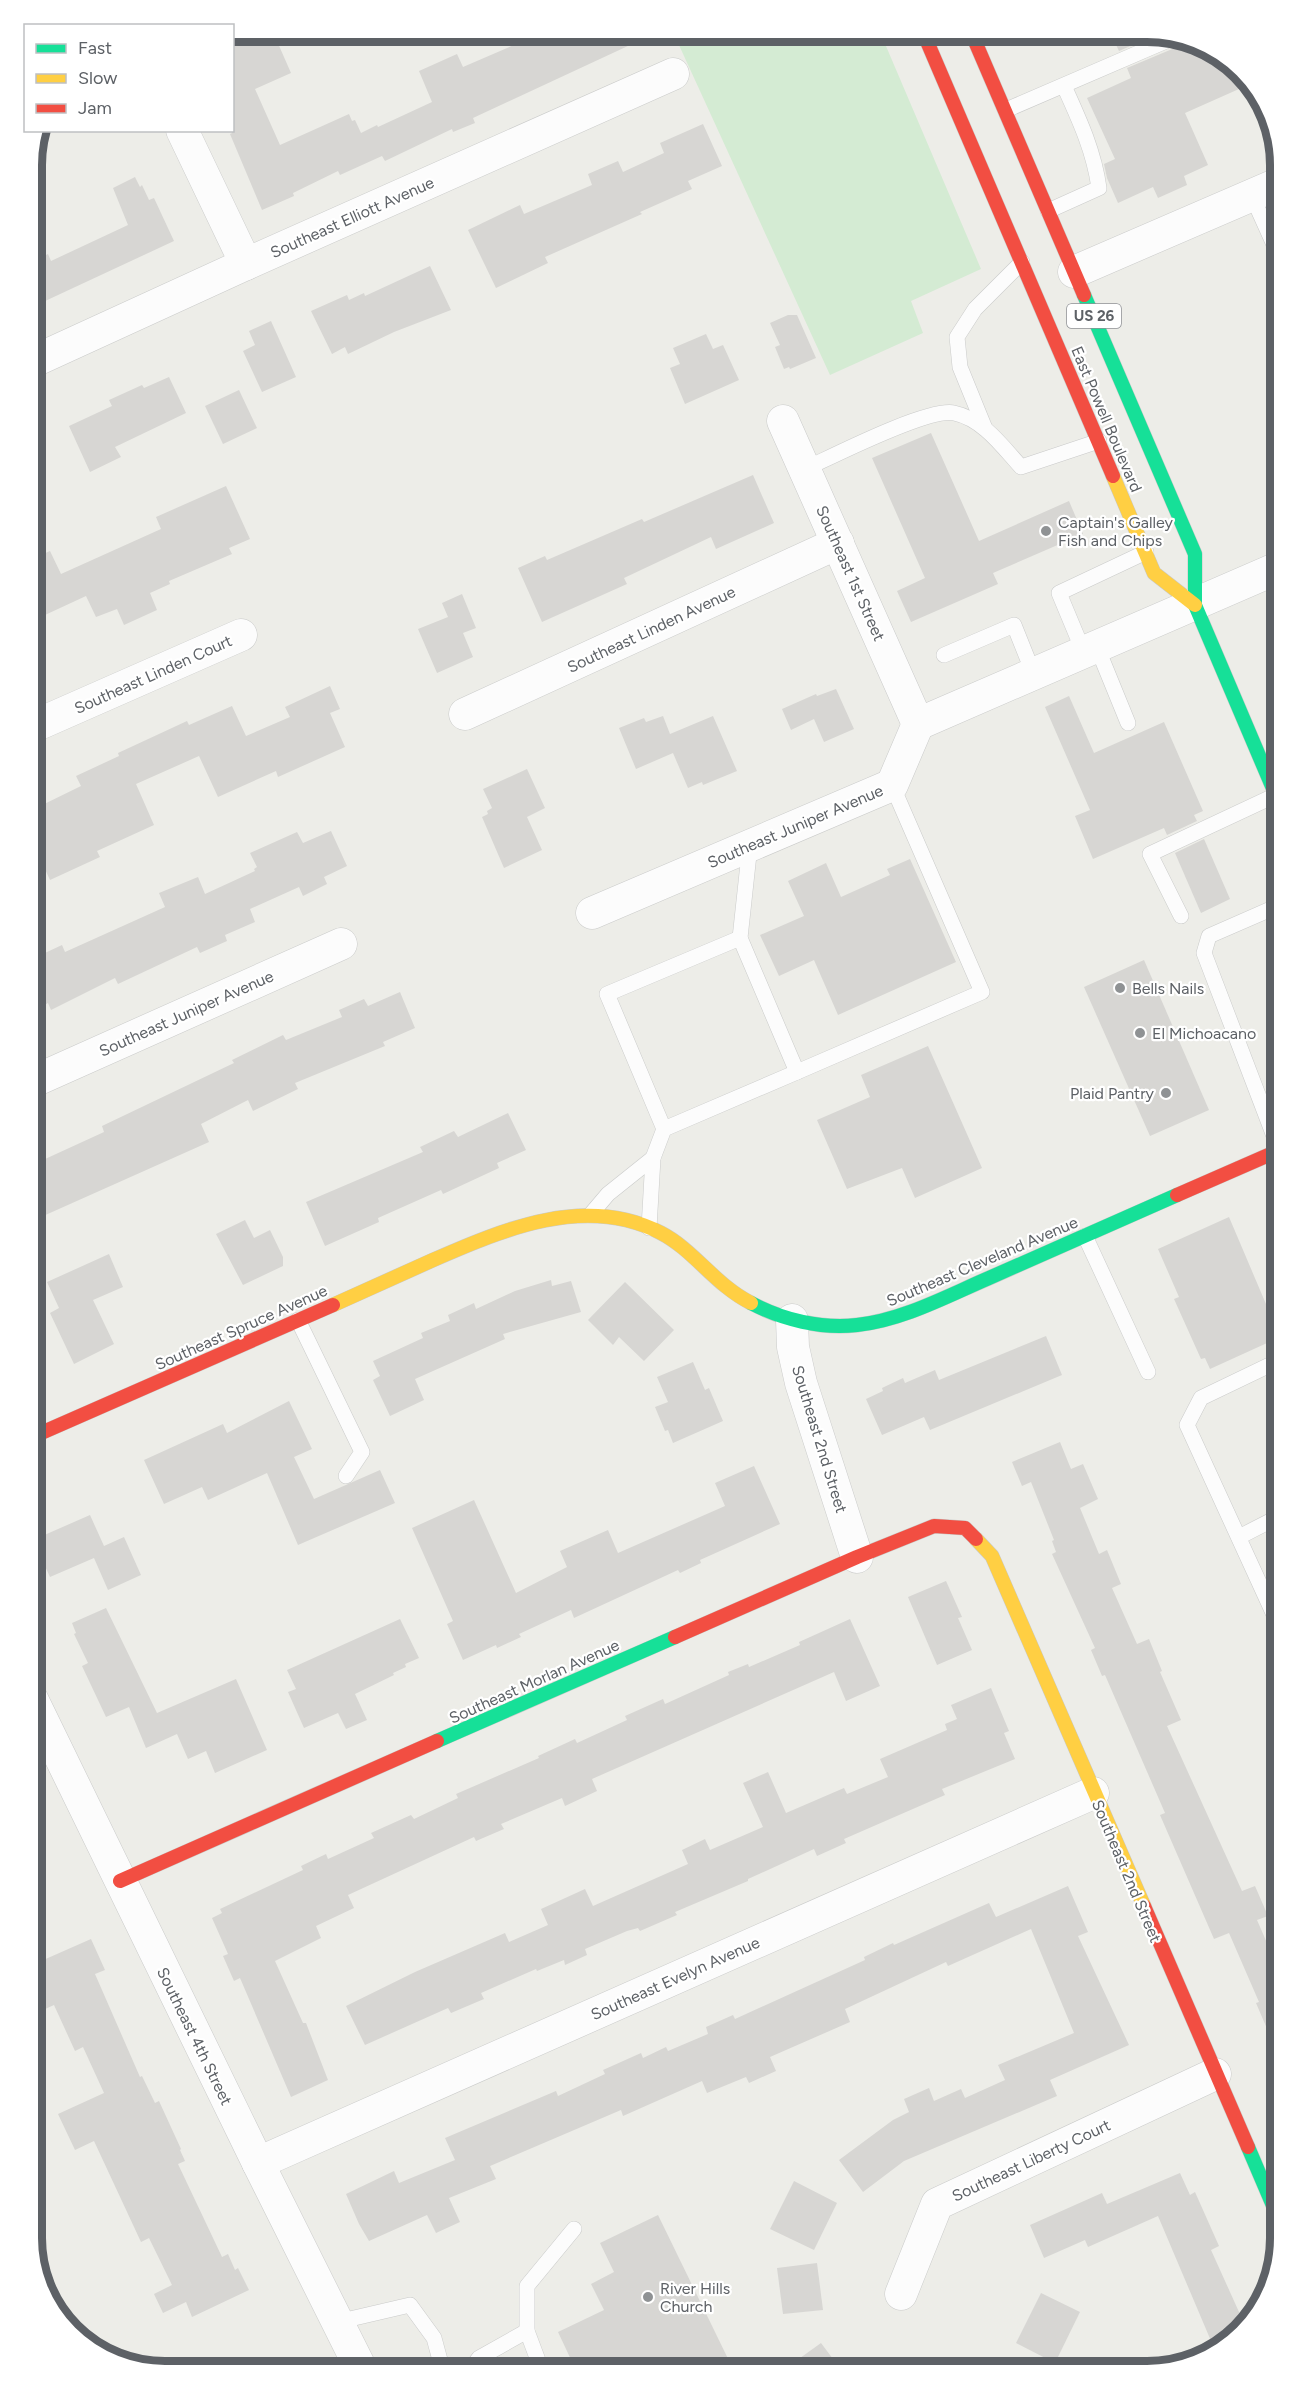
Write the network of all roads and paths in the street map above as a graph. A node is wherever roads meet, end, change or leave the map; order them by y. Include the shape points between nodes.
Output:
1 (927, 42) edge
2 (975, 42) edge
3 (1162, 43) edge
4 (674, 74) dead end
5 (1064, 86) junction
6 (1006, 110) junction
7 (183, 132) edge
8 (972, 145) junction
9 (996, 168) dead end
10 (1270, 188) edge
11 (1252, 196) junction
12 (1048, 211) junction
13 (1270, 234) edge
14 (1022, 262) junction
15 (246, 264) junction
16 (1067, 271) junction
17 (42, 357) edge
18 (783, 421) dead end
19 (984, 426) junction
20 (1099, 441) junction
21 (805, 469) junction
22 (838, 543) junction
23 (1146, 552) junction
24 (1270, 572) edge
25 (1195, 605) junction
26 (241, 634) dead end
27 (1090, 650) junction
28 (944, 655) dead end
29 (1034, 675) junction
30 (465, 714) dead end
31 (42, 723) edge
32 (1128, 723) dead end
33 (918, 724) junction
34 (1270, 781) edge
35 (892, 784) junction
36 (1270, 803) edge
37 (750, 845) junction
38 (1270, 910) edge
39 (592, 913) dead end
40 (1181, 916) dead end
41 (740, 938) junction
42 (341, 944) dead end
43 (797, 1072) junction
44 (42, 1078) edge
45 (1270, 1128) edge
46 (664, 1129) junction
47 (653, 1158) junction
48 (1270, 1158) edge
49 (589, 1216) junction
50 (649, 1228) junction
51 (1085, 1236) junction
52 (464, 1247) joint
53 (298, 1320) junction
54 (792, 1320) junction
55 (1270, 1365) edge
56 (1149, 1372) dead end
57 (42, 1433) edge
58 (346, 1476) dead end
59 (1270, 1522) edge
60 (965, 1528) joint
61 (1239, 1537) junction
62 (857, 1557) junction
63 (1270, 1604) edge
64 (42, 1720) edge
65 (1094, 1792) junction
66 (120, 1881) junction
67 (1215, 2074) junction
68 (258, 2163) junction
69 (1270, 2197) edge
70 (574, 2229) dead end
71 (901, 2294) dead end
72 (337, 2322) junction
73 (527, 2331) junction
74 (357, 2361) edge
75 (440, 2361) edge
76 (477, 2361) edge
77 (538, 2361) edge

1 - 8 street, East Powell Boulevard / US 26
2 - 6 street, East Powell Boulevard / US 26
3 - 5 lane
4 - 15 street, Southeast Elliott Avenue
5 - 6 lane
5 - 12 lane via 1091,146 1099,188
6 - 12 street, East Powell Boulevard / US 26
7 - 15 street
8 - 9 street
8 - 14 street, East Powell Boulevard / US 26
10 - 11 street
11 - 13 lane
11 - 16 street
12 - 16 street, East Powell Boulevard / US 26
14 - 19 lane via 975,309 957,337 960,367
14 - 20 street, East Powell Boulevard / US 26
15 - 17 street, Southeast Elliott Avenue
16 - 25 street, East Powell Boulevard / US 26 via 1195,554
18 - 21 street, Southeast 1st Street
19 - 20 lane via 1021,467
19 - 21 lane via 954,412 920,418
20 - 23 street, East Powell Boulevard / US 26
21 - 22 street, Southeast 1st Street
22 - 30 street, Southeast Linden Avenue
22 - 33 street, Southeast 1st Street
23 - 25 street, East Powell Boulevard / US 26 via 1154,573
23 - 27 lane via 1059,593
24 - 25 street
25 - 27 street
25 - 34 street, East Powell Boulevard / US 26
26 - 31 street, Southeast Linden Court
27 - 29 street
27 - 32 lane
28 - 29 lane via 1014,625
29 - 33 street
33 - 35 street, Southeast Juniper Avenue
35 - 37 street, Southeast Juniper Avenue
35 - 43 lane via 982,992
36 - 40 lane via 1150,854
37 - 39 street, Southeast Juniper Avenue
37 - 41 lane
38 - 45 lane via 1209,936 1204,953
41 - 43 lane
41 - 46 lane via 607,994
42 - 44 street, Southeast Juniper Avenue
43 - 46 lane
46 - 47 lane
47 - 49 lane via 608,1194
47 - 50 lane
48 - 51 street, Southeast Cleveland Avenue
49 - 50 street, Southeast Cleveland Avenue
49 - 52 street, Southeast Cleveland Avenue via 536,1220
50 - 54 street, Southeast Cleveland Avenue via 676,1243 735,1293
51 - 54 street, Southeast Cleveland Avenue via 884,1320 855,1326
51 - 56 lane
52 - 53 street, Southeast Spruce Avenue
53 - 57 street, Southeast Spruce Avenue
53 - 58 lane via 362,1452
54 - 62 street, Southeast 2nd Street via 801,1383
55 - 61 lane via 1202,1398 1187,1425
59 - 61 lane
60 - 62 street, Southeast Morlan Avenue via 934,1526
60 - 65 street, Southeast 2nd Street via 992,1556
61 - 63 lane
62 - 66 street, Southeast Morlan Avenue
64 - 66 street, Southeast 4th Street
65 - 67 street, Southeast 2nd Street
65 - 68 street, Southeast Evelyn Avenue
66 - 68 street, Southeast 4th Street
67 - 69 street, Southeast 2nd Street
67 - 71 street, Southeast Liberty Court via 937,2204
68 - 72 street, Southeast 4th Street
70 - 73 lane via 527,2286
72 - 74 street, Southeast 4th Street
72 - 75 lane via 410,2305 434,2338
73 - 76 lane
73 - 77 lane

